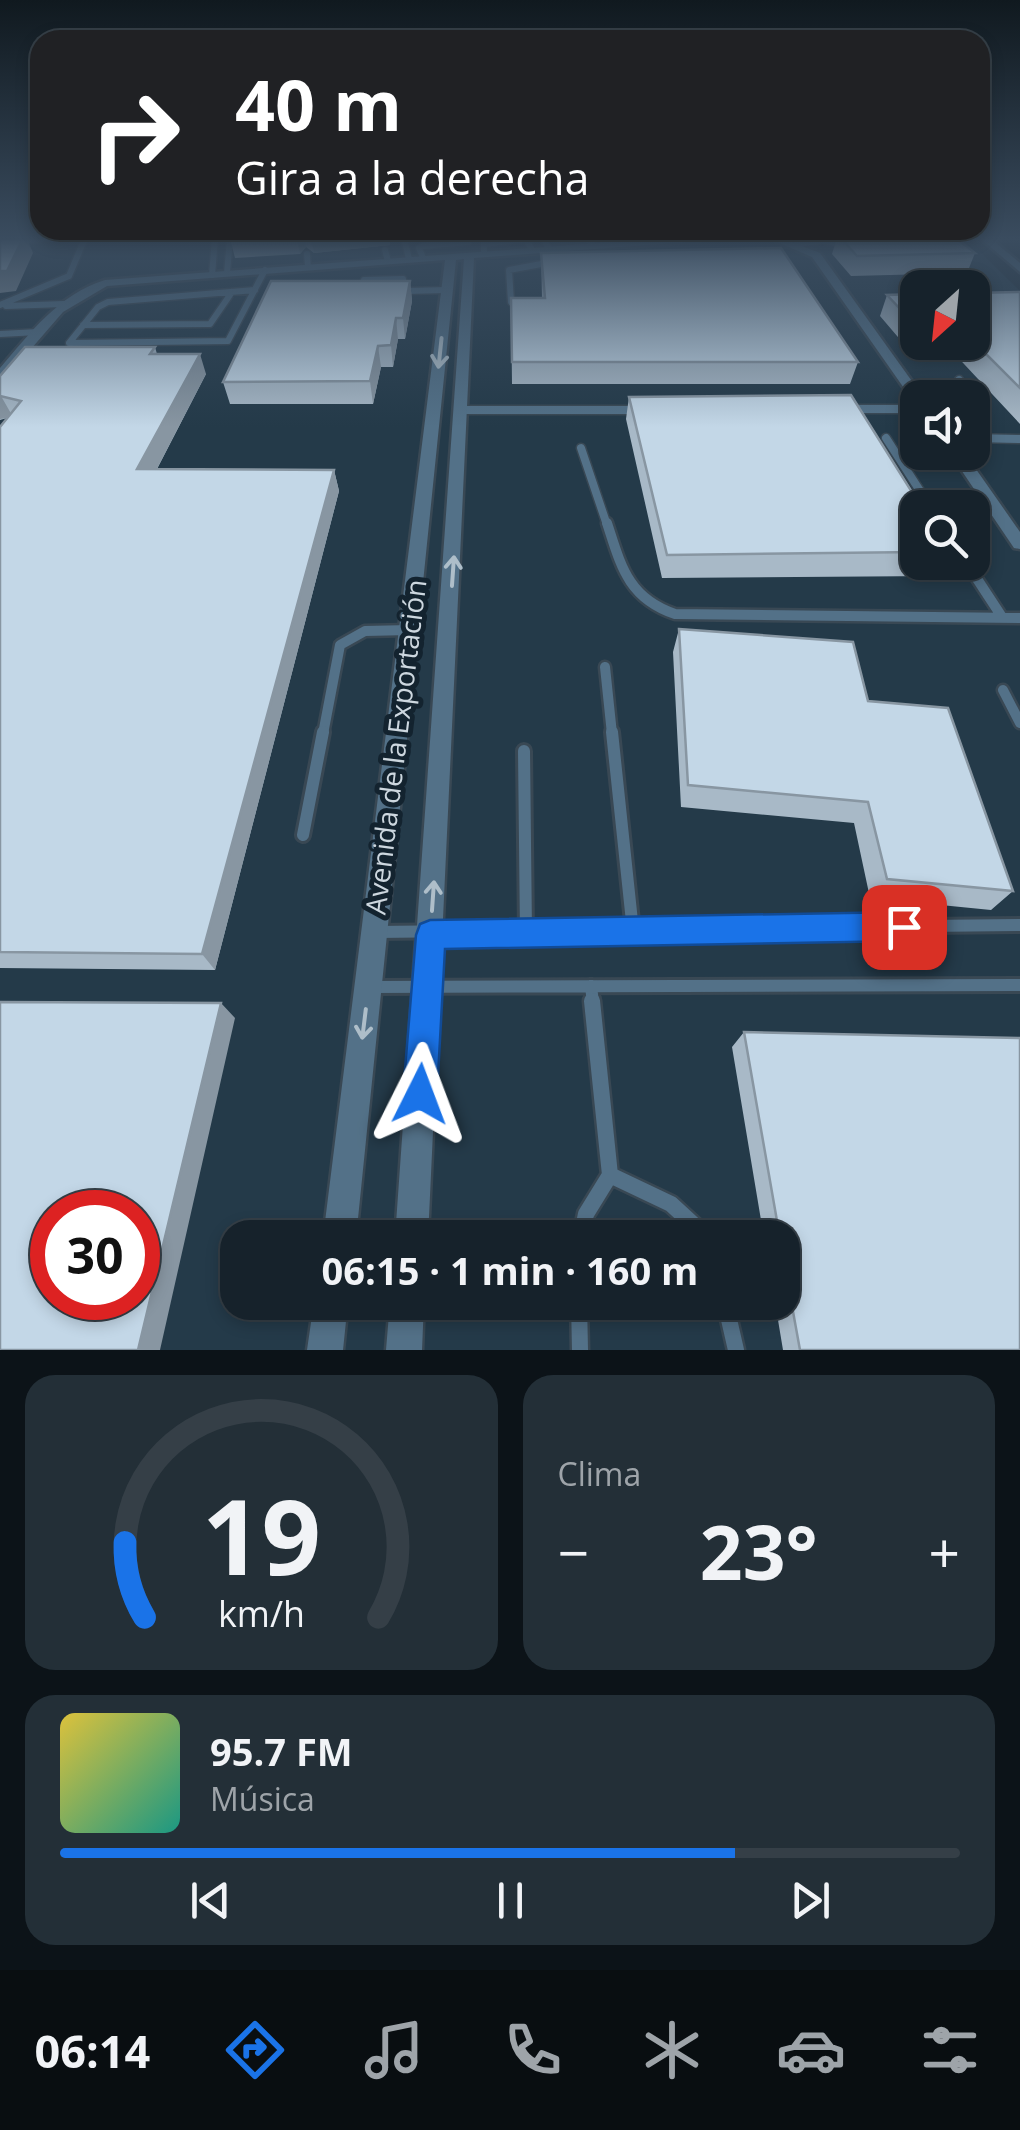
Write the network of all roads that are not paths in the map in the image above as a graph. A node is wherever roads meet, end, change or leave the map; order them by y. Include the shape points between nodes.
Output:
1 (69, 301) edge
2 (120, 301) edge
3 (226, 301) edge
4 (249, 301) edge
5 (446, 301) edge
6 (466, 301) edge
7 (849, 301) edge
8 (64, 304) junction
9 (0, 306) edge
10 (83, 325) junction
11 (38, 332) junction
12 (0, 334) edge
13 (0, 376) edge
14 (905, 380) edge
15 (900, 409) edge
16 (462, 410) junction
17 (640, 410) edge
18 (838, 410) edge
19 (886, 438) dead end
20 (990, 438) edge
21 (1020, 438) edge
22 (580, 448) dead end
23 (969, 470) edge
24 (426, 474) junction
25 (459, 474) junction
26 (919, 490) edge
27 (1020, 544) edge
28 (978, 580) edge
29 (1002, 617) junction
30 (1020, 618) edge
31 (411, 630) junction
32 (605, 666) dead end
33 (1002, 690) dead end
34 (1020, 722) edge
35 (524, 751) dead end
36 (302, 835) dead end
37 (1020, 925) edge
38 (633, 931) junction
39 (375, 932) junction
40 (526, 933) junction
41 (430, 935) junction
42 (1020, 985) edge
43 (427, 986) junction
44 (592, 986) junction
45 (369, 987) junction
46 (610, 1175) junction
47 (340, 1220) edge
48 (412, 1220) edge
49 (585, 1220) edge
50 (688, 1220) edge
51 (329, 1320) edge
52 (406, 1320) edge
53 (579, 1320) edge
54 (729, 1320) edge
55 (325, 1350) edge
56 (404, 1350) edge
57 (580, 1350) edge
58 (736, 1350) edge

1 - 8 street
2 - 10 lane via 108,302
3 - 10 lane via 210,324
4 - 10 lane via 228,341 68,343
5 -> 24 street, Avenida de la Exportación
6 - 16 street, Avenida de la Exportación
7 - 14 street
8 - 9 lane
8 - 11 street
11 - 12 lane
11 - 13 street
15 - 18 lane
16 - 17 lane
16 - 25 street, Avenida de la Exportación
19 - 26 lane
20 - 21 lane
22 - 29 lane via 626,577 649,605 675,614
23 - 27 street
24 - 25 street
24 - 31 street, Avenida de la Exportación
41 -> 25 street, Avenida de la Exportación
28 - 29 lane
29 - 30 lane
31 - 36 lane via 365,631 340,645
31 - 39 street, Avenida de la Exportación
32 - 38 lane
33 - 34 lane
35 - 40 lane
37 - 38 lane
38 - 40 lane
39 - 41 lane
39 - 45 street, Avenida de la Exportación
40 - 41 lane
41 - 43 street, Avenida de la Exportación
42 - 44 lane
43 - 44 lane
43 - 45 lane
43 - 48 street, Avenida de la Exportación
44 - 46 lane
45 -> 47 street, Avenida de la Exportación
46 - 49 lane
46 - 50 lane via 671,1204
51 - 55 street
52 - 56 street
53 - 57 lane
54 - 58 lane

